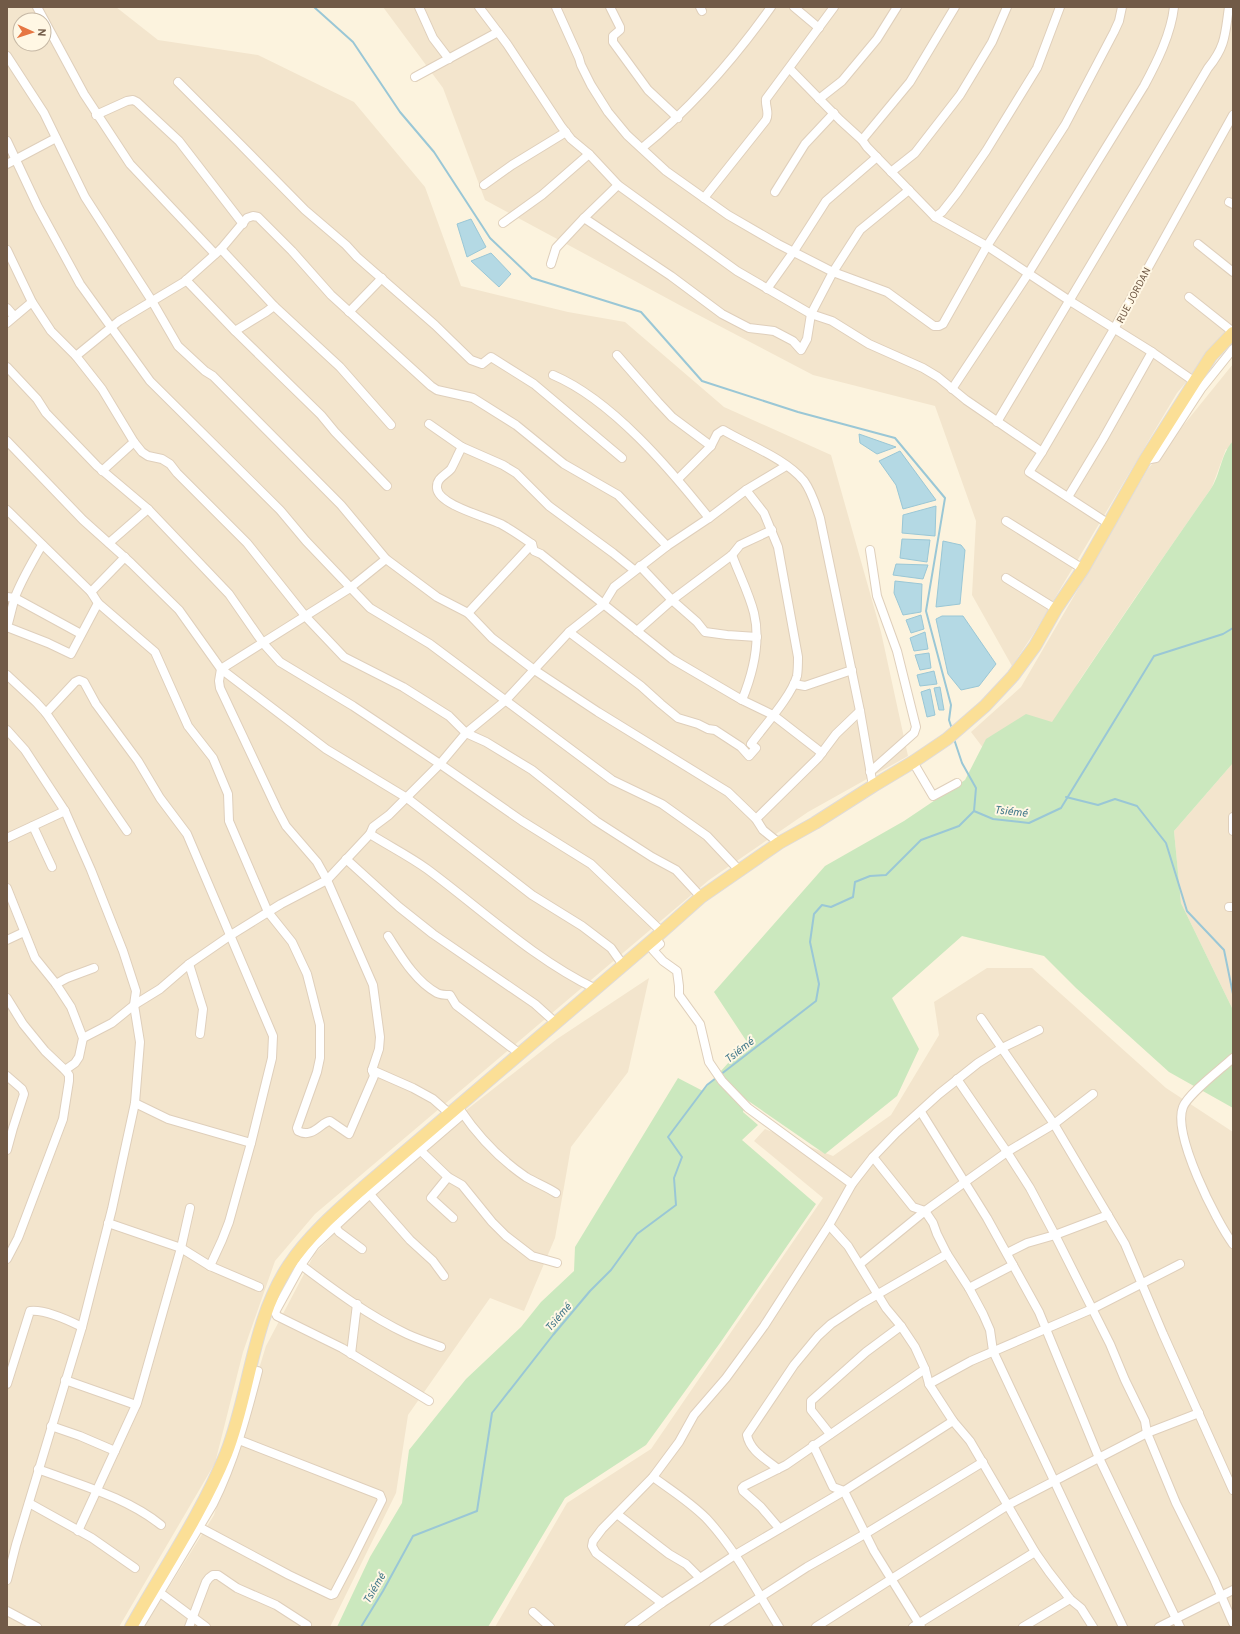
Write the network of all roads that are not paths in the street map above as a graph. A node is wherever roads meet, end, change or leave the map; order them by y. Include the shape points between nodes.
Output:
1 (37, 7) edge
2 (419, 7) edge
3 (479, 7) edge
4 (556, 7) edge
5 (610, 7) edge
6 (771, 7) edge
7 (794, 7) edge
8 (834, 7) edge
9 (897, 7) edge
10 (955, 7) edge
11 (1007, 7) edge
12 (1060, 7) edge
13 (1122, 7) edge
14 (1174, 7) edge
15 (1229, 7) edge
16 (819, 28) junction
17 (498, 32) junction
18 (7, 56) edge
19 (449, 59) junction
20 (790, 69) junction
21 (415, 77) dead end
22 (178, 82) dead end
23 (819, 99) junction
24 (834, 113) junction
25 (96, 115) junction
26 (1233, 115) edge
27 (678, 118) junction
28 (566, 132) junction
29 (56, 138) junction
30 (862, 140) junction
31 (7, 141) edge
32 (642, 148) junction
33 (589, 154) junction
34 (877, 157) junction
35 (16, 160) junction
36 (7, 164) edge
37 (891, 172) junction
38 (484, 185) dead end
39 (618, 185) junction
40 (909, 190) junction
41 (775, 192) dead end
42 (704, 198) junction
43 (935, 217) junction
44 (584, 218) junction
45 (503, 223) dead end
46 (243, 224) junction
47 (1198, 244) dead end
48 (987, 246) junction
49 (7, 250) edge
50 (218, 252) junction
51 (794, 252) junction
52 (551, 264) dead end
53 (834, 272) junction
54 (1233, 272) edge
55 (1028, 274) junction
56 (382, 278) junction
57 (186, 280) junction
58 (767, 289) junction
59 (1189, 297) dead end
60 (152, 301) junction
61 (1070, 301) junction
62 (32, 302) junction
63 (274, 306) junction
64 (7, 308) edge
65 (349, 312) junction
66 (811, 314) junction
67 (14, 316) junction
68 (7, 323) edge
69 (111, 327) junction
70 (1114, 329) junction
71 (235, 331) junction
72 (1233, 332) edge
73 (1233, 349) edge
74 (1152, 352) junction
75 (76, 356) junction
76 (617, 356) dead end
77 (7, 367) edge
78 (553, 375) dead end
79 (1195, 382) junction
80 (952, 389) junction
81 (997, 422) junction
82 (429, 424) dead end
83 (391, 425) dead end
84 (7, 441) edge
85 (134, 442) junction
86 (711, 446) junction
87 (462, 447) junction
88 (1042, 452) junction
89 (622, 458) dead end
90 (1145, 460) junction
91 (786, 466) junction
92 (102, 471) junction
93 (678, 479) junction
94 (387, 486) dead end
95 (746, 490) junction
96 (1068, 497) junction
97 (7, 510) edge
98 (148, 510) junction
99 (709, 518) junction
100 (1006, 521) dead end
101 (1109, 524) junction
102 (772, 530) junction
103 (109, 543) junction
104 (532, 544) junction
105 (42, 545) junction
106 (667, 546) junction
107 (870, 550) dead end
108 (732, 555) junction
109 (125, 558) junction
110 (386, 559) junction
111 (637, 568) junction
112 (1083, 569) junction
113 (1006, 578) dead end
114 (350, 588) junction
115 (91, 592) junction
116 (11, 598) edge
117 (672, 600) junction
118 (98, 603) junction
119 (603, 605) junction
120 (1056, 609) junction
121 (468, 613) junction
122 (306, 617) junction
123 (7, 627) edge
124 (637, 631) junction
125 (569, 632) junction
126 (81, 634) junction
127 (757, 637) junction
128 (263, 644) junction
129 (221, 669) junction
130 (533, 669) junction
131 (852, 670) junction
132 (7, 675) edge
133 (794, 684) junction
134 (742, 700) junction
135 (505, 701) junction
136 (860, 711) junction
137 (46, 713) junction
138 (773, 715) junction
139 (7, 730) edge
140 (466, 732) junction
141 (822, 752) junction
142 (913, 762) junction
143 (440, 764) junction
144 (870, 772) junction
145 (957, 783) dead end
146 (873, 786) junction
147 (407, 798) junction
148 (65, 811) junction
149 (1233, 816) edge
150 (756, 819) junction
151 (33, 826) junction
152 (127, 831) dead end
153 (1233, 831) edge
154 (370, 834) junction
155 (7, 838) edge
156 (779, 843) junction
157 (346, 859) junction
158 (52, 867) dead end
159 (739, 870) junction
160 (327, 880) junction
161 (7, 888) edge
162 (701, 897) junction
163 (268, 912) junction
164 (24, 932) junction
165 (231, 935) junction
166 (659, 935) junction
167 (388, 936) dead end
168 (7, 940) edge
169 (189, 964) junction
170 (623, 965) junction
171 (94, 968) dead end
172 (56, 984) junction
173 (596, 989) junction
174 (7, 998) edge
175 (134, 1005) junction
176 (981, 1018) dead end
177 (556, 1023) junction
178 (1039, 1030) dead end
179 (200, 1034) dead end
180 (82, 1038) junction
181 (1002, 1048) junction
182 (520, 1054) junction
183 (1233, 1058) edge
184 (65, 1070) junction
185 (372, 1070) junction
186 (7, 1076) edge
187 (957, 1079) junction
188 (1093, 1094) dead end
189 (134, 1103) junction
190 (457, 1112) junction
191 (921, 1112) junction
192 (1054, 1124) junction
193 (251, 1143) junction
194 (7, 1146) edge
195 (421, 1151) junction
196 (1008, 1152) junction
197 (873, 1157) junction
198 (448, 1177) junction
199 (965, 1182) junction
200 (852, 1184) junction
201 (367, 1191) junction
202 (556, 1193) dead end
203 (190, 1208) dead end
204 (925, 1211) junction
205 (1108, 1215) junction
206 (453, 1218) dead end
207 (332, 1222) junction
208 (108, 1223) junction
209 (829, 1225) junction
210 (1055, 1235) junction
211 (1233, 1244) edge
212 (181, 1248) junction
213 (362, 1249) dead end
214 (1007, 1253) junction
215 (947, 1254) junction
216 (7, 1259) edge
217 (557, 1263) dead end
218 (860, 1264) junction
219 (1180, 1264) dead end
220 (301, 1265) junction
221 (1013, 1265) junction
222 (210, 1266) junction
223 (444, 1276) dead end
224 (1142, 1284) junction
225 (259, 1287) dead end
226 (969, 1288) junction
227 (878, 1294) junction
228 (357, 1304) junction
229 (1092, 1309) junction
230 (901, 1326) junction
231 (82, 1327) junction
232 (1046, 1328) junction
233 (441, 1347) dead end
234 (993, 1351) junction
235 (351, 1354) junction
236 (925, 1369) junction
237 (258, 1371) dead end
238 (65, 1380) junction
239 (7, 1384) edge
240 (929, 1384) junction
241 (428, 1401) dead end
242 (136, 1405) junction
243 (1199, 1413) junction
244 (953, 1421) junction
245 (51, 1426) junction
246 (1147, 1433) junction
247 (830, 1434) junction
248 (239, 1440) junction
249 (813, 1445) junction
250 (115, 1451) junction
251 (1099, 1458) junction
252 (983, 1462) junction
253 (38, 1469) junction
254 (778, 1469) junction
255 (653, 1476) junction
256 (1053, 1481) junction
257 (1233, 1490) edge
258 (97, 1491) junction
259 (844, 1491) junction
260 (29, 1503) junction
261 (1008, 1505) junction
262 (617, 1514) junction
263 (161, 1525) dead end
264 (199, 1527) junction
265 (779, 1528) junction
266 (78, 1531) junction
267 (865, 1534) junction
268 (1035, 1552) junction
269 (734, 1555) junction
270 (135, 1568) dead end
271 (700, 1578) junction
272 (7, 1580) edge
273 (891, 1580) junction
274 (156, 1590) junction
275 (1233, 1590) edge
276 (1221, 1595) junction
277 (760, 1597) junction
278 (1070, 1599) junction
279 (662, 1603) junction
280 (7, 1611) edge
281 (533, 1612) dead end
282 (192, 1618) junction
283 (1175, 1619) junction
284 (1233, 1623) edge
285 (308, 1625) dead end
286 (917, 1626) edge
287 (37, 1627) edge
288 (131, 1627) edge
289 (140, 1627) edge
290 (189, 1627) edge
291 (206, 1627) edge
292 (550, 1627) edge
293 (629, 1627) edge
294 (714, 1627) edge
295 (779, 1627) edge
296 (816, 1627) edge
297 (1023, 1627) edge
298 (1092, 1627) edge
299 (1123, 1627) edge
300 (1159, 1627) edge
301 (1180, 1627) edge

1 - 25 street
2 - 19 street via 433,38
3 - 17 street
4 - 32 street via 591,85 608,112
5 - 27 street via 620,27 613,36 613,42 648,90
6 - 27 street via 712,81
7 - 16 street
8 - 16 street
9 - 23 street via 877,40 842,82
10 - 30 street via 910,82
11 - 37 street via 992,42 960,95 916,153
12 - 43 street via 1037,68 986,151 957,193
13 - 48 street via 1114,32 1065,125
14 - 55 street via 1166,37 1144,86
15 - 61 street via 1220,52 1208,68
16 - 20 street
17 - 19 street
17 - 28 street
18 - 29 street via 44,113
19 - 21 street
20 - 23 street
20 - 42 street via 766,99 766,120
22 - 56 street via 305,210
23 - 24 street
24 - 30 street
24 - 41 street via 805,144
25 - 46 street via 127,101 137,102 179,142
25 - 50 street via 130,164
26 - 70 street, RUE JORDAN
27 - 32 street
28 - 33 street
28 - 38 street
29 - 35 street
29 - 60 street via 85,197
30 - 34 street
31 - 35 street
32 - 42 street via 666,171
33 - 39 street
33 - 45 street via 542,195
34 - 37 street
34 - 51 street via 826,201
35 - 36 street
35 - 69 street via 38,208 80,284
37 - 40 street
39 - 44 street
39 - 58 street via 704,248
40 - 43 street
40 - 53 street via 860,230
42 - 51 street via 728,215
43 - 48 street
44 - 52 street via 556,248
44 - 66 street via 671,276 722,314 749,328 774,331 793,341 801,350 807,339
46 - 50 street
46 - 65 street via 247,218 258,217
47 - 54 street
48 - 53 street via 943,324 939,326 934,326 887,292
48 - 55 street
49 - 62 street
50 - 57 street
50 - 63 street
51 - 53 street
51 - 58 street
53 - 66 street
55 - 61 street
55 - 80 street
56 - 65 street
56 - 89 street via 471,360 482,364 491,357 534,384
57 - 60 street
57 - 71 street
58 - 66 street
59 - 72 street
60 - 69 street
60 - 110 street via 178,346 205,372 213,376 341,505
61 - 70 street
61 - 81 street
62 - 67 street
62 - 75 street via 51,331
63 - 71 street
63 - 83 street via 340,366
64 - 67 street
65 - 106 street via 431,386 437,390 468,396 479,401 564,464 618,496
66 - 80 street via 832,321 869,344 923,368
67 - 68 street
69 - 75 street
69 - 114 street via 150,381 280,510
70 - 74 street
70 - 88 street, RUE JORDAN
71 - 94 street via 321,415
72 - 79 main road via 1211,356
73 - 90 street via 1201,389 1156,458
74 - 79 street
74 - 96 street
75 - 85 street via 102,389
76 - 86 street via 672,417
77 - 92 street via 37,399 46,413
78 - 93 street via 568,381 612,412
79 - 90 main road
80 - 81 street
81 - 88 street
82 - 87 street
84 - 103 street
85 - 92 street
85 - 122 street via 148,456 170,464 247,543
86 - 91 street via 717,434 723,430
86 - 93 street
87 - 104 street via 450,470 438,481 438,493 458,508 480,514 501,524
87 - 111 street via 516,473 549,506
88 - 96 street, RUE JORDAN via 1029,472
90 - 101 main road
91 - 95 street
91 - 131 street via 805,482 817,507
92 - 98 street
93 - 99 street
95 - 99 street
95 - 102 street via 764,513
96 - 101 street
97 - 105 street
98 - 103 street
98 - 128 street via 229,594
99 - 106 street
100 - 112 street
101 - 112 main road
102 - 108 street via 740,546
102 - 133 street via 778,547 798,658
103 - 109 street
104 - 119 street via 534,551 542,554
104 - 121 street
105 - 115 street
105 - 116 street
106 - 111 street
107 - 144 street via 875,591 897,651 916,730
108 - 117 street
108 - 127 street via 754,613
109 - 115 street
109 - 129 street via 179,610
110 - 114 street
110 - 121 street via 437,597
111 - 117 street
111 - 119 street via 614,587
112 - 120 main road
113 - 120 street
114 - 122 street
114 - 135 street via 370,608 430,644
115 - 118 street
116 - 123 street
116 - 126 street
117 - 124 street
117 - 127 street via 698,622 705,632
118 - 126 street
118 - 163 street via 155,652 188,726 213,758 228,794 229,822
119 - 124 street
119 - 125 street
120 - 142 main road via 1035,646 1013,676 985,706 960,729
121 - 130 street via 492,638
122 - 128 street
122 - 140 street via 344,657 402,687 449,716
123 - 126 street via 68,654
124 - 134 street via 672,659
125 - 130 street
125 - 138 street via 641,686 678,718 714,730 741,747 749,756 756,748 751,744
127 - 134 street via 748,686
128 - 129 street
128 - 143 street via 288,668 353,706
129 - 147 street via 326,749
129 - 160 street via 220,688 277,809 286,826 317,862
130 - 135 street
130 - 150 street via 728,792
131 - 133 street via 805,686
131 - 136 street
132 - 137 street
133 - 138 street
134 - 138 street
135 - 140 street
135 - 159 street via 612,780 662,804 707,836
136 - 141 street via 843,726
136 - 144 street
137 - 152 street
137 - 165 street via 74,682 84,682 96,704 187,834
138 - 141 street
139 - 148 street via 25,750
140 - 143 street
140 - 162 street via 532,770 596,821 676,870
141 - 150 street
142 - 145 street via 934,796
142 - 146 main road
143 - 147 street
143 - 166 street via 522,821 592,864
144 - 146 street
146 - 156 main road
147 - 154 street via 373,826
147 - 170 street via 532,895 582,926 611,948
148 - 151 street
148 - 175 street via 123,951 136,991
149 - 153 street
150 - 156 street via 763,830
151 - 155 street
151 - 158 street
154 - 157 street
154 - 173 street via 417,863 527,946 579,981
156 - 159 main road
157 - 160 street
157 - 177 street via 433,934 535,1004
159 - 162 main road
160 - 163 street
160 - 185 street via 373,985 380,1037 379,1050
161 - 164 street
162 - 166 main road
163 - 165 street
163 - 185 street via 292,942 307,974 320,1025 320,1058 298,1131 312,1132 330,1121 349,1134 374,1076
164 - 168 street
164 - 172 street via 35,958
165 - 169 street
165 - 193 street via 273,1036 272,1058
166 - 170 main road
166 - 200 street via 660,944 653,950 662,961 677,971 679,995 700,1024 709,1062 722,1081 748,1108
167 - 182 street via 404,963 418,977 438,994 450,995 456,1005
169 - 175 street via 160,990
169 - 179 street via 202,1010
170 - 173 main road
171 - 172 street
172 - 180 street via 71,1007
173 - 177 main road
174 - 184 street via 23,1024
175 - 180 street via 112,1023
175 - 189 street via 140,1042
176 - 181 street
177 - 182 main road
178 - 181 street
180 - 184 street via 79,1057
181 - 187 street
181 - 192 street
182 - 190 main road
183 - 211 street via 1187,1100 1181,1112 1181,1122 1189,1154 1204,1194
184 - 216 street via 69,1082 63,1119 18,1238
185 - 190 street via 414,1088
186 - 194 street via 24,1094
187 - 191 street
187 - 196 street
188 - 192 street
189 - 193 street via 168,1119
189 - 208 street
190 - 195 street
190 - 201 main road
190 - 202 street via 516,1169
191 - 197 street
191 - 199 street
192 - 196 street
192 - 205 street
193 - 222 street via 229,1222
195 - 198 street
195 - 201 street
196 - 199 street
196 - 210 street
197 - 200 street
197 - 204 street via 912,1207
198 - 206 street via 431,1198
198 - 217 street via 462,1185 506,1236 532,1256
199 - 204 street
199 - 214 street
200 - 209 street
201 - 207 main road
201 - 223 street
203 - 212 street
204 - 215 street
204 - 218 street
205 - 210 street
205 - 224 street via 1125,1244
207 - 213 street via 339,1232
207 - 220 street
207 - 274 main road via 304,1245 292,1260 273,1294 226,1453 210,1489
208 - 212 street
208 - 231 street
209 - 218 street
209 - 255 street via 764,1326 726,1378 694,1415 679,1442
210 - 214 street via 1027,1243
210 - 229 street
212 - 222 street
212 - 242 street
214 - 221 street
215 - 226 street
215 - 227 street
218 - 227 street
219 - 224 street
220 - 228 street
220 - 235 street via 275,1314
221 - 226 street
221 - 232 street
222 - 225 street
224 - 229 street
224 - 243 street
226 - 234 street via 990,1330
227 - 230 street
227 - 254 street via 831,1324 818,1336 794,1365 747,1435 753,1449
228 - 233 street via 407,1334
228 - 235 street
229 - 232 street
229 - 246 street via 1145,1421
230 - 236 street
230 - 247 street via 866,1352 811,1401 811,1410
231 - 238 street
231 - 239 street via 44,1312 30,1311
232 - 234 street
232 - 251 street
234 - 240 street
234 - 256 street
235 - 241 street
236 - 240 street
236 - 247 street
237 - 248 street
238 - 242 street
238 - 245 street
240 - 244 street
242 - 250 street
243 - 246 street
243 - 257 street
244 - 252 street
244 - 259 street
245 - 250 street
245 - 253 street
246 - 251 street
246 - 276 street via 1176,1503
247 - 249 street
248 - 264 street via 224,1483
248 - 264 street via 380,1495 382,1500 334,1594 331,1595
249 - 254 street
249 - 259 street via 833,1487
250 - 258 street
251 - 256 street
251 - 283 street
252 - 261 street
252 - 267 street
253 - 258 street
253 - 260 street
254 - 265 street via 742,1488
255 - 262 street
255 - 269 street via 706,1518
256 - 261 street
256 - 299 street
258 - 263 street via 116,1498
258 - 266 street
259 - 265 street
259 - 267 street
260 - 266 street
260 - 272 street
261 - 268 street
261 - 273 street
262 - 271 street via 686,1564
262 - 279 street via 593,1541 592,1546
264 - 274 street
265 - 269 street
266 - 270 street
267 - 273 street
267 - 277 street
268 - 278 street
268 - 286 street
269 - 271 street
269 - 277 street
271 - 279 street
273 - 286 street
273 - 296 street
274 - 282 street
274 - 288 main road
274 - 289 street
275 - 276 street
276 - 283 street
276 - 284 street
277 - 294 street
277 - 295 street
278 - 297 street
278 - 298 street via 1081,1608
279 - 293 street
280 - 287 street
281 - 292 street
282 - 285 street via 209,1578 218,1575 237,1588 276,1605
282 - 290 street
282 - 291 street
283 - 300 street
283 - 301 street

